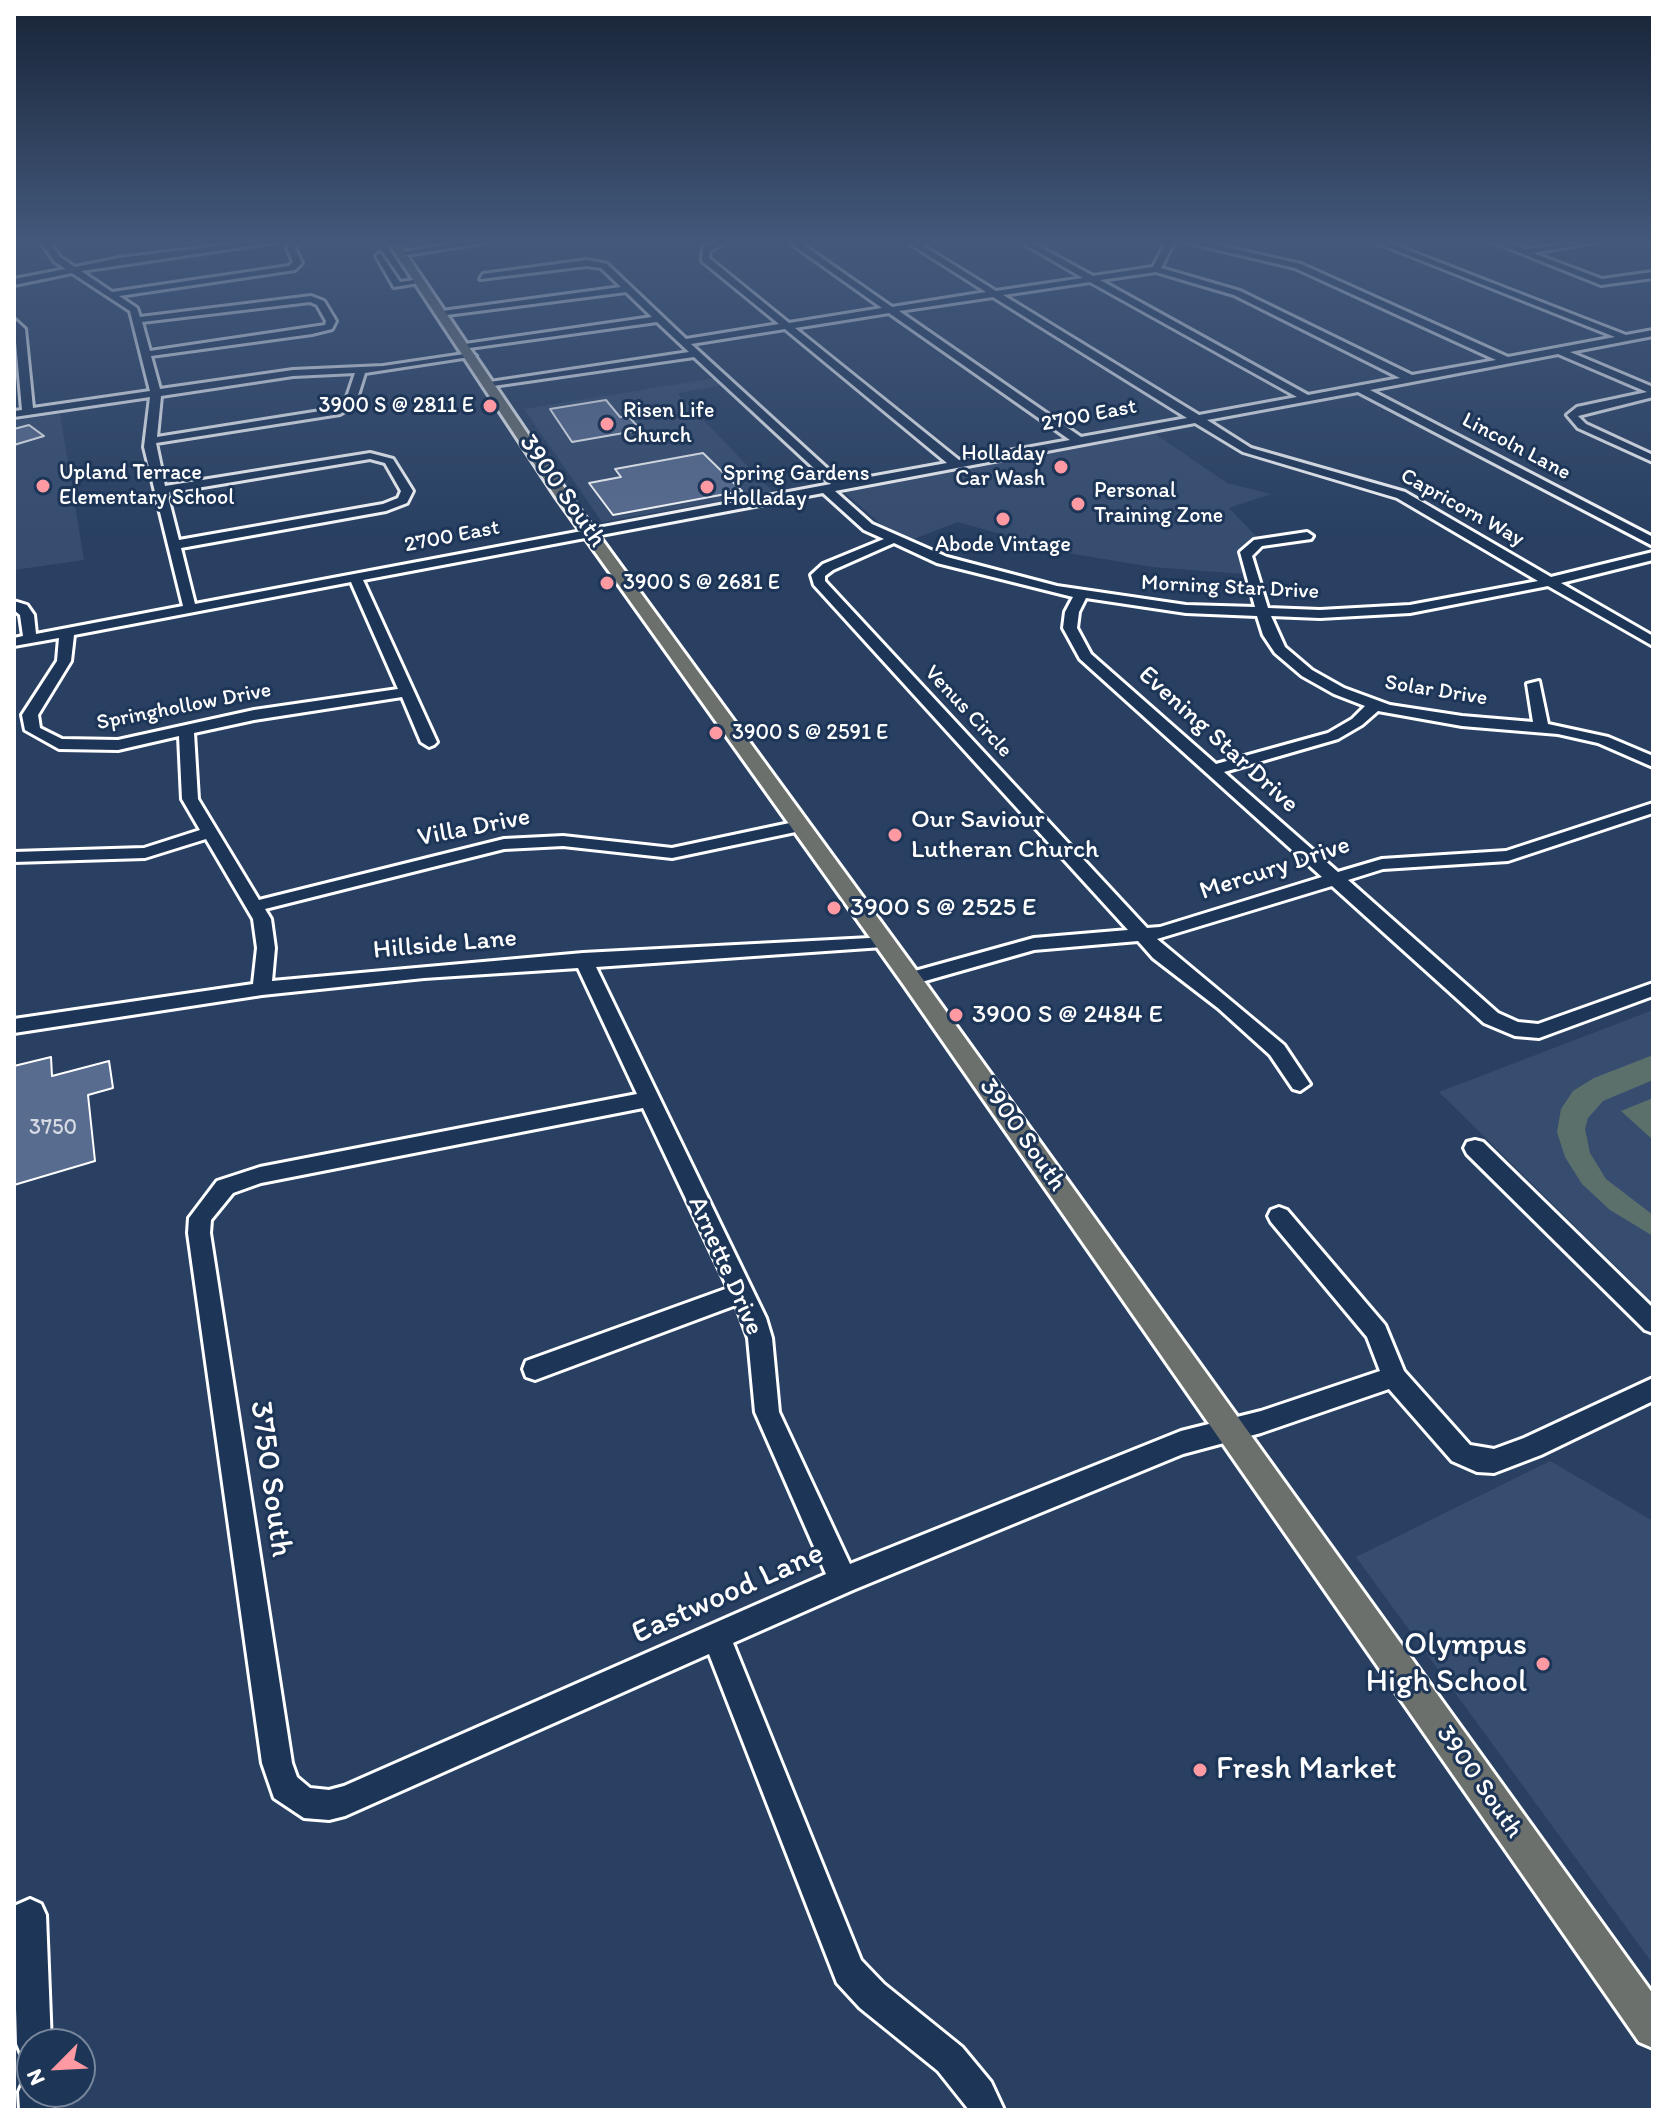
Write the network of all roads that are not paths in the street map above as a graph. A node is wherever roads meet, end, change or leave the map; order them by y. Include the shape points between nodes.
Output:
1 (21, 341) edge
2 (143, 341) edge
3 (233, 341) edge
4 (461, 341) edge
5 (527, 341) edge
6 (689, 341) edge
7 (806, 341) edge
8 (938, 341) edge
9 (1070, 341) edge
10 (1204, 341) edge
11 (1334, 341) edge
12 (1464, 341) edge
13 (1608, 341) edge
14 (683, 342) joint
15 (1558, 350) junction
16 (468, 351) junction
17 (146, 354) junction
18 (697, 354) junction
19 (1505, 360) junction
20 (361, 370) junction
21 (1409, 378) junction
22 (490, 385) junction
23 (1359, 388) junction
24 (156, 393) junction
25 (1653, 393) edge
26 (1306, 398) junction
27 (28, 412) junction
28 (14, 414) edge
29 (1196, 419) junction
30 (150, 441) junction
31 (1079, 441) junction
32 (1653, 459) edge
33 (956, 464) junction
34 (839, 486) junction
35 (825, 488) junction
36 (161, 490) junction
37 (591, 533) junction
38 (1307, 536) dead end
39 (891, 540) junction
40 (1653, 542) edge
41 (174, 545) junction
42 (1653, 556) edge
43 (356, 578) junction
44 (1549, 582) junction
45 (1081, 595) junction
46 (14, 605) edge
47 (190, 609) junction
48 (1264, 614) junction
49 (67, 632) junction
50 (30, 639) junction
51 (14, 642) edge
52 (1653, 642) edge
53 (1534, 684) dead end
54 (406, 692) junction
55 (1375, 705) junction
56 (1541, 726) junction
57 (186, 730) junction
58 (429, 742) dead end
59 (1653, 762) edge
60 (1213, 770) junction
61 (1653, 808) edge
62 (799, 826) junction
63 (208, 833) junction
64 (14, 857) edge
65 (1334, 878) junction
66 (256, 906) junction
67 (1145, 936) junction
68 (883, 941) junction
69 (583, 959) junction
70 (911, 979) junction
71 (262, 989) junction
72 (1653, 989) edge
73 (14, 1026) edge
74 (1300, 1084) dead end
75 (649, 1099) junction
76 (1475, 1148) dead end
77 (1279, 1216) dead end
78 (741, 1293) junction
79 (1653, 1323) edge
80 (535, 1369) dead end
81 (1394, 1377) junction
82 (1653, 1389) edge
83 (1229, 1430) junction
84 (843, 1580) junction
85 (716, 1637) junction
86 (277, 1763) joint
87 (22, 1918) edge
88 (32, 2028) edge
89 (1653, 2028) edge
90 (987, 2110) edge

1 - 27 street
2 - 17 street
3 - 17 street
4 - 16 main road, 3900 South
5 - 16 street
6 - 14 street
7 - 33 street
8 - 31 street
9 - 29 street, Capricorn Way
10 - 26 street
11 - 21 street
12 - 19 street
13 - 15 street, 2700 East
14 - 18 street
15 - 19 street, 2700 East
15 - 25 street
16 - 20 street
16 - 22 main road, 3900 South
17 - 24 street
18 - 22 street
18 - 34 street
19 - 21 street, 2700 East
20 - 24 street via 293,373
20 - 30 street via 348,408
21 - 23 street, 2700 East
22 - 37 main road, 3900 South
23 - 26 street, 2700 East
23 - 40 street, Lincoln Lane
24 - 27 street
24 - 30 street
25 - 32 street via 1572,415 1582,426
26 - 29 street, 2700 East
27 - 28 street
29 - 31 street, 2700 East
29 - 44 street, Capricorn Way via 1261,457 1401,495
30 - 36 street
31 - 33 street, 2700 East
33 - 34 street, 2700 East
34 - 35 street, 2700 East
35 - 37 street, 2700 East
35 - 39 street, Morning Star Drive via 858,521
36 - 41 street
36 - 41 street via 381,457 391,463 407,491 403,500 386,507
37 - 43 street, 2700 East
37 - 62 main road, 3900 South
38 - 48 street, Solar Drive via 1264,541 1247,551
39 - 45 street, Morning Star Drive via 963,567
39 - 67 street, Venus Circle via 824,569 818,575 822,586
41 - 47 street
42 - 44 street, Morning Star Drive
43 - 47 street, 2700 East
43 - 54 street
44 - 48 street, Morning Star Drive via 1410,609
44 - 52 street, Capricorn Way
45 - 48 street, Morning Star Drive
45 - 60 street, Evening Star Drive via 1070,628 1085,656
46 - 50 street via 27,615
47 - 49 street, 2700 East
48 - 55 street, Solar Drive via 1274,642 1296,665 1328,686
49 - 50 street, 2700 East
49 - 57 street, Springhollow Drive via 64,661 30,715 40,736 59,744 100,746
50 - 51 street, 2700 East
53 - 56 street
54 - 57 street, Springhollow Drive
54 - 58 street
55 - 56 street, Solar Drive via 1442,719
55 - 60 street via 1333,736
56 - 59 street, Solar Drive via 1603,740
57 - 63 street via 190,799
60 - 65 street, Evening Star Drive
61 - 65 street, Mercury Drive via 1508,856 1397,861
62 - 66 street, Villa Drive via 672,853 563,841 504,844
62 - 68 main road, 3900 South
63 - 64 street via 145,853
63 - 66 street
65 - 67 street, Mercury Drive
65 - 72 street, Evening Star Drive via 1484,1013 1515,1029 1546,1029
66 - 71 street via 265,929
67 - 70 street, Mercury Drive via 1034,944
67 - 74 street via 1171,964 1277,1050
68 - 69 street, Hillside Lane
68 - 70 main road, 3900 South
69 - 71 street, Hillside Lane
69 - 75 street, Arnette Drive
70 - 83 main road, 3900 South
71 - 73 street, Hillside Lane
75 - 78 street, Arnette Drive
75 - 86 street, 3750 South via 260,1175 225,1187 200,1218
76 - 79 street
77 - 81 street via 1377,1332
78 - 80 street
78 - 84 street, Arnette Drive via 760,1338 767,1412
81 - 82 street via 1461,1453 1494,1461
81 - 83 street, Eastwood Lane
83 - 84 street, Eastwood Lane via 1181,1443
83 - 89 main road, 3900 South
84 - 85 street, Eastwood Lane
85 - 86 street, Eastwood Lane via 345,1801 304,1803 285,1787
85 - 90 street via 849,1971 950,2059
87 - 88 street

